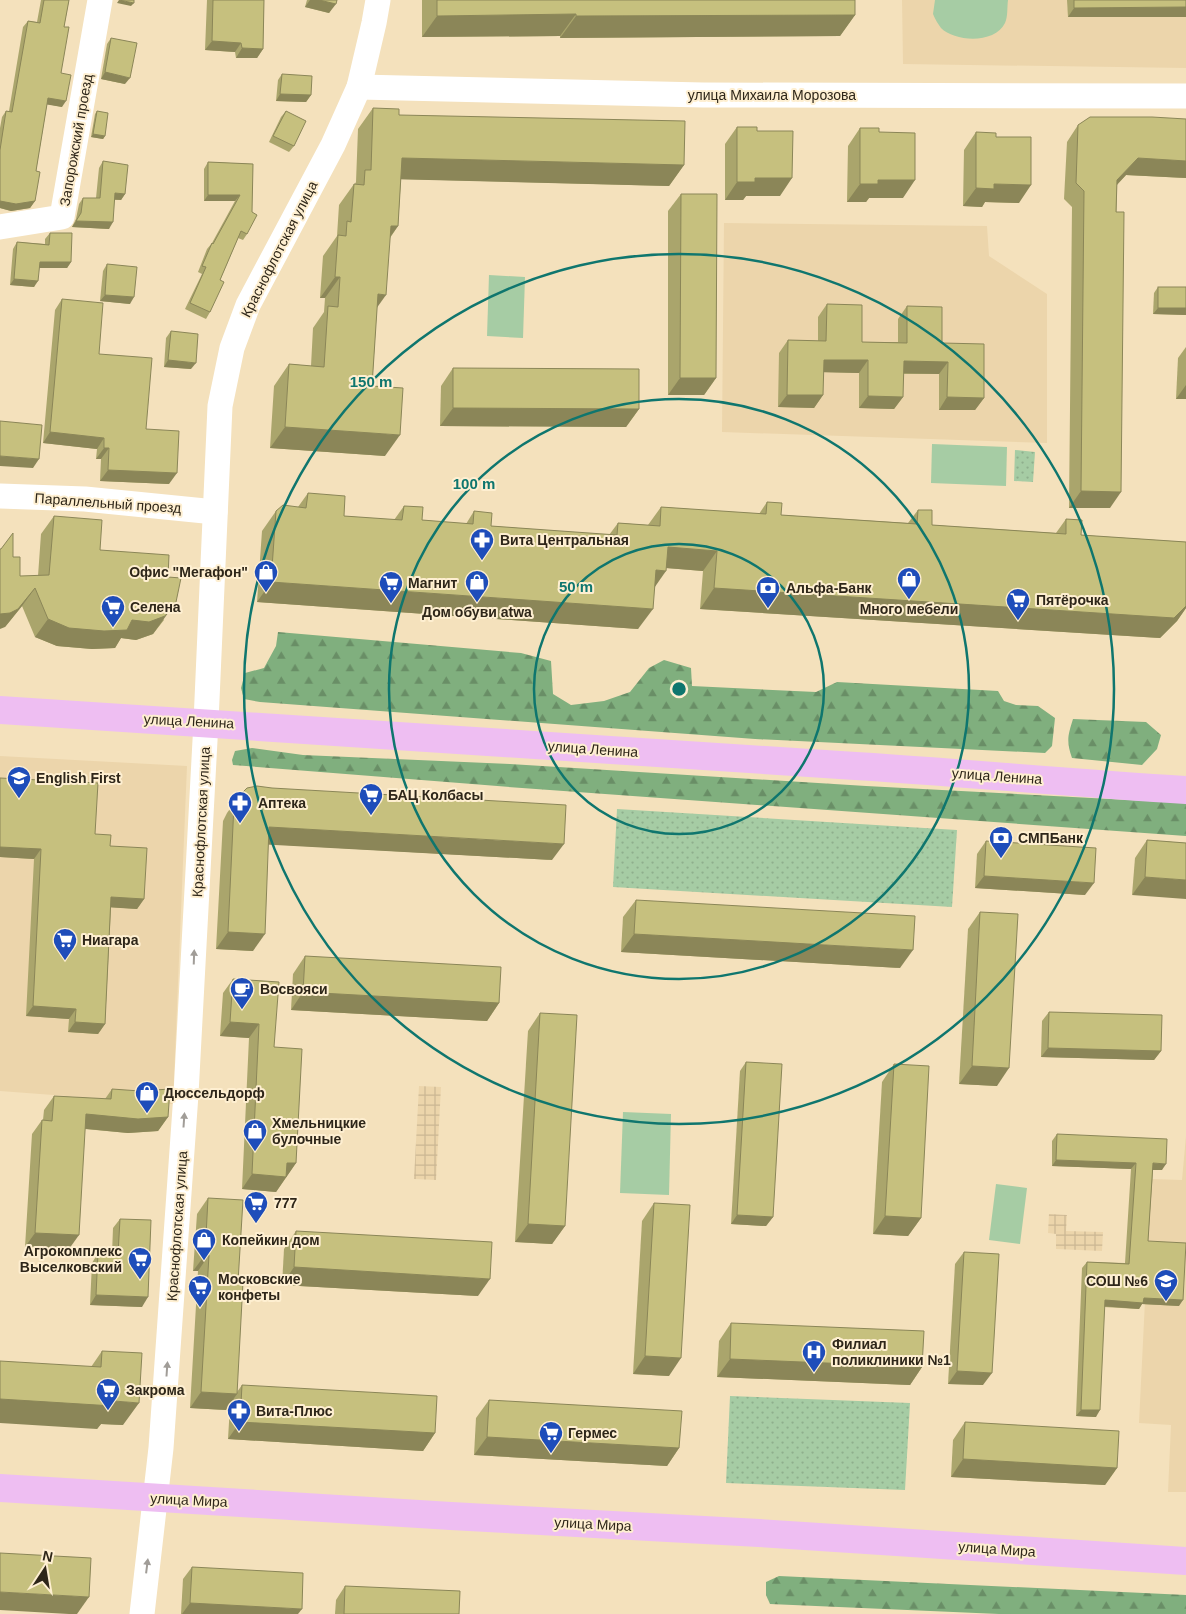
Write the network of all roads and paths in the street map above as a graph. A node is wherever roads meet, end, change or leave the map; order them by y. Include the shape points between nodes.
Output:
1 (100, 0) edge
2 (378, 0) edge
3 (358, 87) junction
4 (1186, 96) edge
5 (0, 227) edge
6 (0, 496) edge
7 (215, 512) junction
8 (0, 710) edge
9 (206, 722) junction
10 (1186, 790) edge
11 (0, 1488) edge
12 (155, 1498) junction
13 (1186, 1560) edge
14 (142, 1614) edge

1 - 5 street, Запорожский проезд via 62,217
2 - 3 street, Краснофлотская улица
3 - 4 street, улица Михаила Морозова via 703,95
3 - 7 street, Краснофлотская улица via 333,145 248,305 232,348 220,406
6 - 7 street, Параллельный проезд via 85,499
7 - 9 street, Краснофлотская улица
8 - 9 main road, улица Ленина
9 - 10 main road, улица Ленина
12 -> 9 street, Краснофлотская улица via 184,1134
11 - 12 main road, улица Мира
12 - 13 main road, улица Мира
14 -> 12 street, Краснофлотская улица

